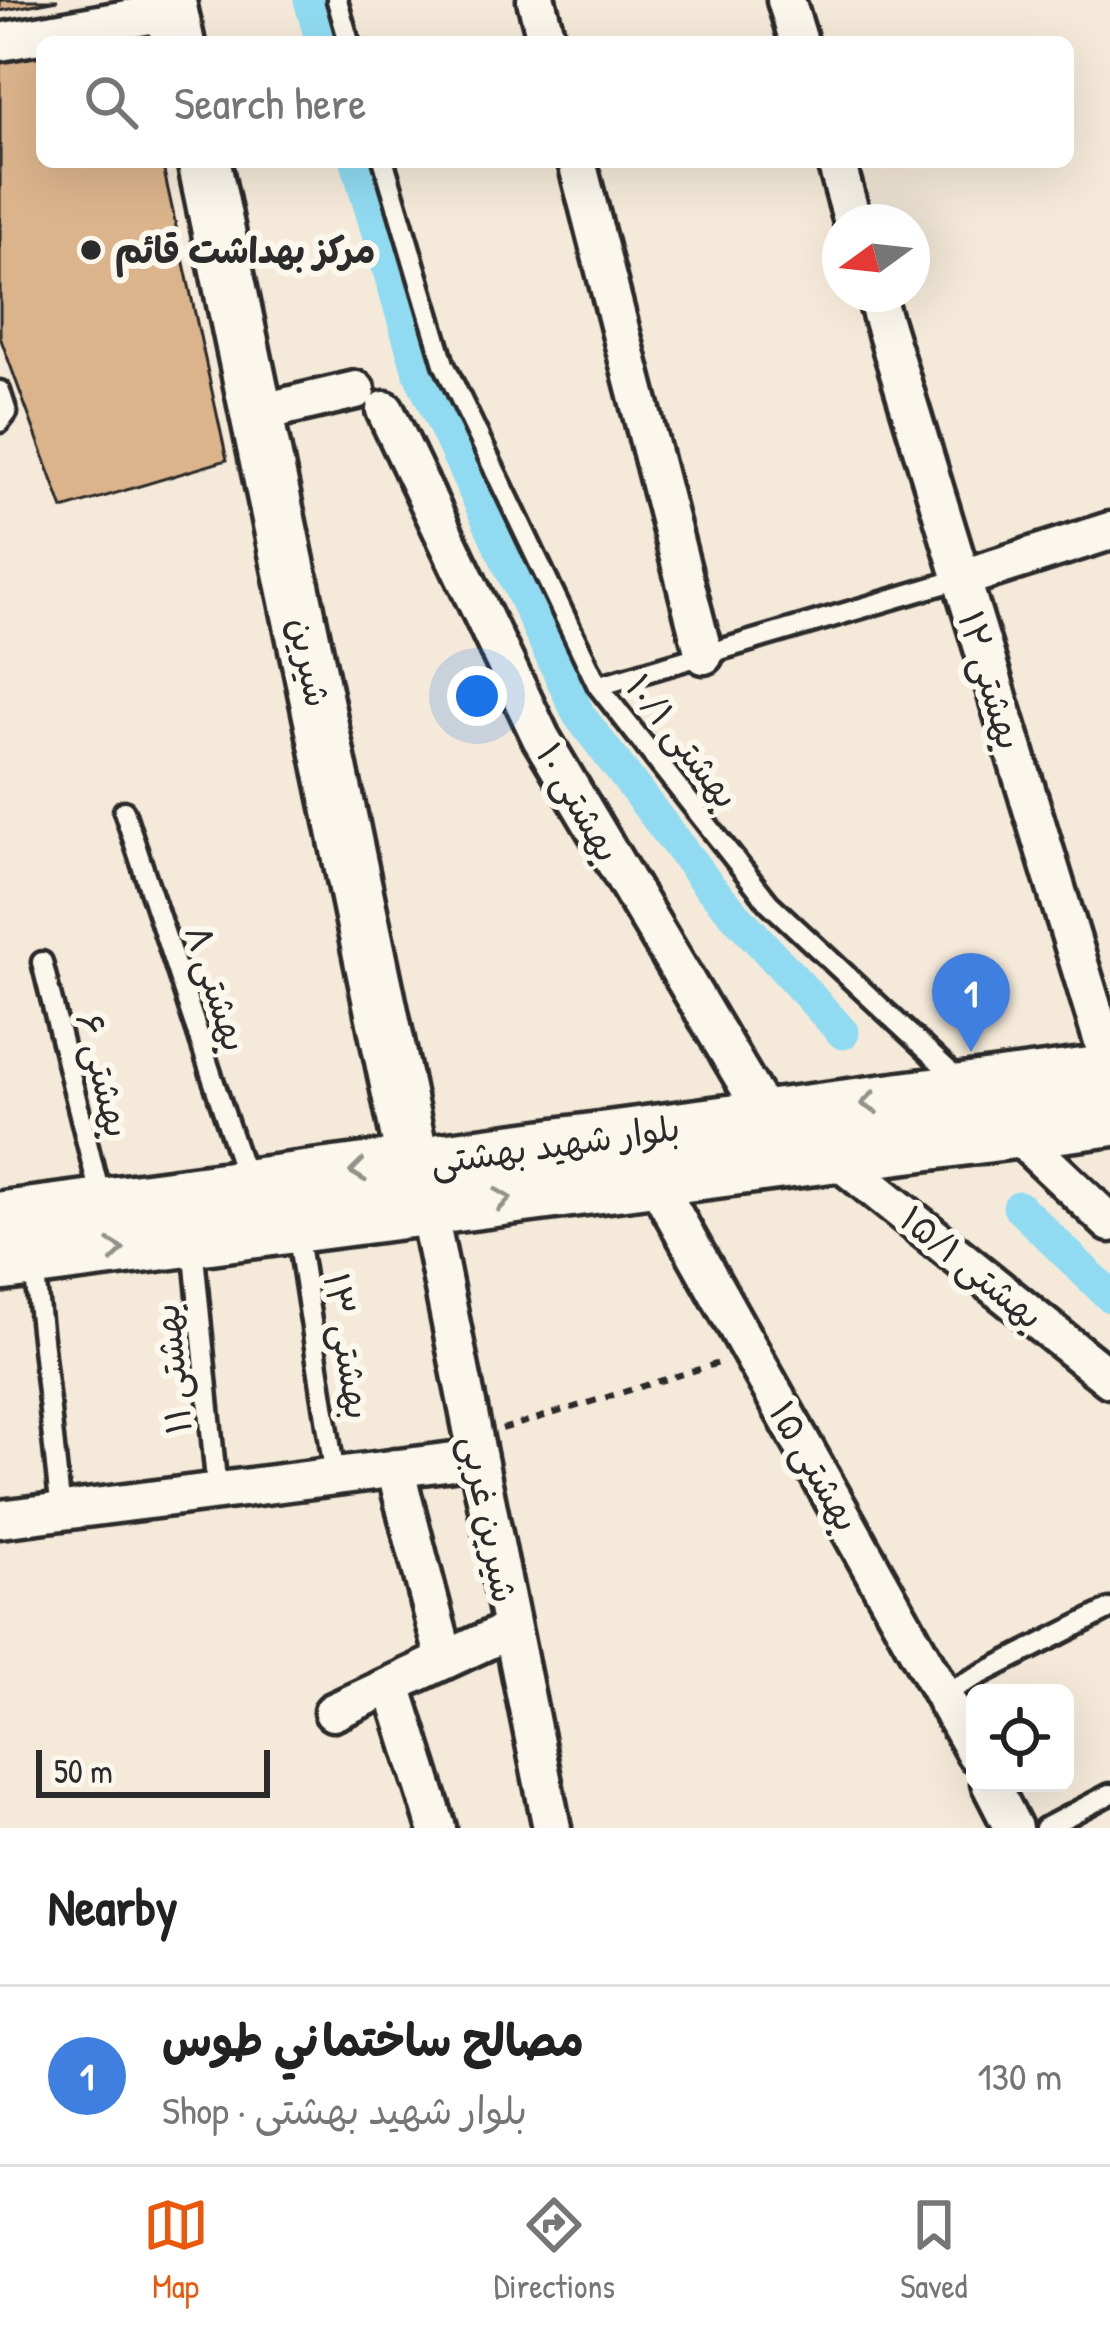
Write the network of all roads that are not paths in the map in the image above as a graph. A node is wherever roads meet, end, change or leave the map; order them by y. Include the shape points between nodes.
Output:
1 (337, 0) edge
2 (536, 0) edge
3 (786, 0) edge
4 (173, 18) edge
5 (43, 36) edge
6 (347, 36) edge
7 (545, 36) edge
8 (797, 36) edge
9 (36, 37) edge
10 (0, 42) edge
11 (205, 168) edge
12 (386, 168) edge
13 (838, 168) edge
14 (580, 174) edge
15 (849, 204) edge
16 (880, 312) edge
17 (0, 391) edge
18 (258, 413) junction
19 (0, 422) edge
20 (1110, 531) edge
21 (960, 579) junction
22 (704, 655) junction
23 (598, 686) junction
24 (124, 811) dead end
25 (42, 962) dead end
26 (1110, 1068) edge
27 (969, 1090) junction
28 (766, 1116) junction
29 (1110, 1120) edge
30 (1014, 1132) junction
31 (833, 1156) junction
32 (654, 1179) junction
33 (248, 1185) junction
34 (421, 1186) junction
35 (102, 1204) junction
36 (0, 1218) edge
37 (1110, 1223) edge
38 (297, 1226) junction
39 (192, 1240) junction
40 (17, 1263) edge
41 (1110, 1379) edge
42 (476, 1448) junction
43 (395, 1468) junction
44 (335, 1476) junction
45 (217, 1491) junction
46 (61, 1511) junction
47 (0, 1519) edge
48 (1110, 1609) edge
49 (512, 1628) junction
50 (445, 1660) junction
51 (392, 1684) junction
52 (944, 1693) junction
53 (333, 1712) dead end
54 (966, 1736) edge
55 (995, 1792) edge
56 (1110, 1795) edge
57 (437, 1828) edge
58 (552, 1828) edge
59 (1013, 1828) edge
60 (1045, 1828) edge

1 - 6 lane
2 - 7 street
3 - 8 street
4 - 5 street
9 - 10 street
11 - 18 main road, شیرین
12 - 23 lane, بهشتی ۱۰/۱ via 444,364
13 - 15 street
14 - 22 street
16 - 21 street, بهشتی ۱۲
17 - 19 lane via 8,413
18 - 28 street, بهشتی ۱۰ via 371,400 541,738
18 - 34 main road, شیرین
20 - 21 street
21 - 22 lane
21 - 26 street, بهشتی ۱۲
22 - 23 lane
23 - 27 lane, بهشتی ۱۰/۱ via 769,903
24 - 33 lane, بهشتی ۸
25 - 35 lane, بهشتی ۶
26 - 27 main road, بلوار شهید بهشتی
27 -> 28 main road, بلوار شهید بهشتی
28 - 34 main road, بلوار شهید بهشتی
29 - 30 main road, بلوار شهید بهشتی
30 - 31 main road, بلوار شهید بهشتی
30 - 37 street
31 - 32 main road, بلوار شهید بهشتی
31 - 41 street, بهشتی ۱۵/۱
34 -> 32 main road, بلوار شهید بهشتی
32 - 52 street, بهشتی ۱۵
34 -> 33 main road, بلوار شهید بهشتی
33 - 35 main road, بلوار شهید بهشتی
34 - 38 main road, بلوار شهید بهشتی
34 - 42 street, شیرین غربی
35 - 36 main road, بلوار شهید بهشتی
38 - 39 main road, بلوار شهید بهشتی
38 - 44 lane, بهشتی ۱۳
40 -> 39 main road, بلوار شهید بهشتی
39 - 45 lane, بهشتی ۱۱
40 - 46 lane
42 - 43 street
42 - 49 street, شیرین غربی
43 - 44 street
43 - 50 street
44 - 45 street
45 - 46 street
46 - 47 street
48 - 52 lane
49 - 50 street
49 - 58 street, شیرین غربی
50 - 51 street
51 - 53 street
51 - 57 street
52 - 54 street, بهشتی ۱۵
55 - 59 street
56 - 60 lane

